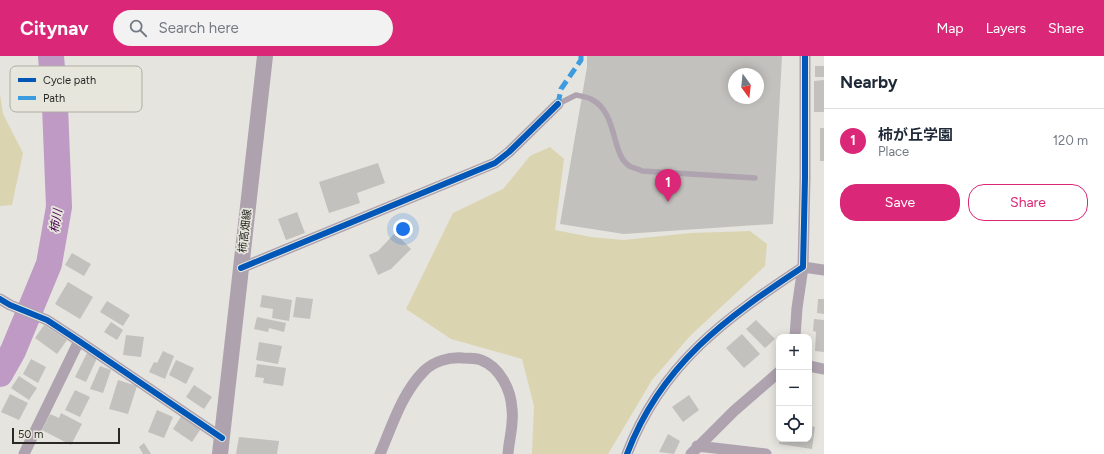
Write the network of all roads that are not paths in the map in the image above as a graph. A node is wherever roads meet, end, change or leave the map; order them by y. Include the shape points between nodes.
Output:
1 (264, 56) edge
2 (805, 56) edge
3 (558, 104) joint
4 (755, 178) dead end
5 (803, 267) junction
6 (241, 268) junction
7 (824, 270) edge
8 (0, 299) edge
9 (795, 334) edge
10 (79, 340) junction
11 (812, 367) edge
12 (824, 369) edge
13 (776, 375) edge
14 (222, 438) junction
15 (694, 450) edge
16 (24, 454) edge
17 (220, 454) edge
18 (380, 454) edge
19 (508, 454) edge
20 (627, 454) edge
21 (766, 454) edge

1 - 6 main road, 柿高畑線
2 - 5 street
3 - 4 lane via 576,95 591,99 609,117 622,158 629,166 642,171
3 - 6 street via 495,163
5 - 7 street
5 - 9 street
5 - 20 street via 714,331 669,378 646,411
6 - 14 main road, 柿高畑線
8 - 10 street via 47,320
10 - 14 street
10 - 16 street
11 - 12 street
13 - 15 street
14 - 17 main road, 柿高畑線
15 - 21 street
18 - 19 street via 400,408 417,380 433,364 455,357 481,360 503,380 510,395 512,409

